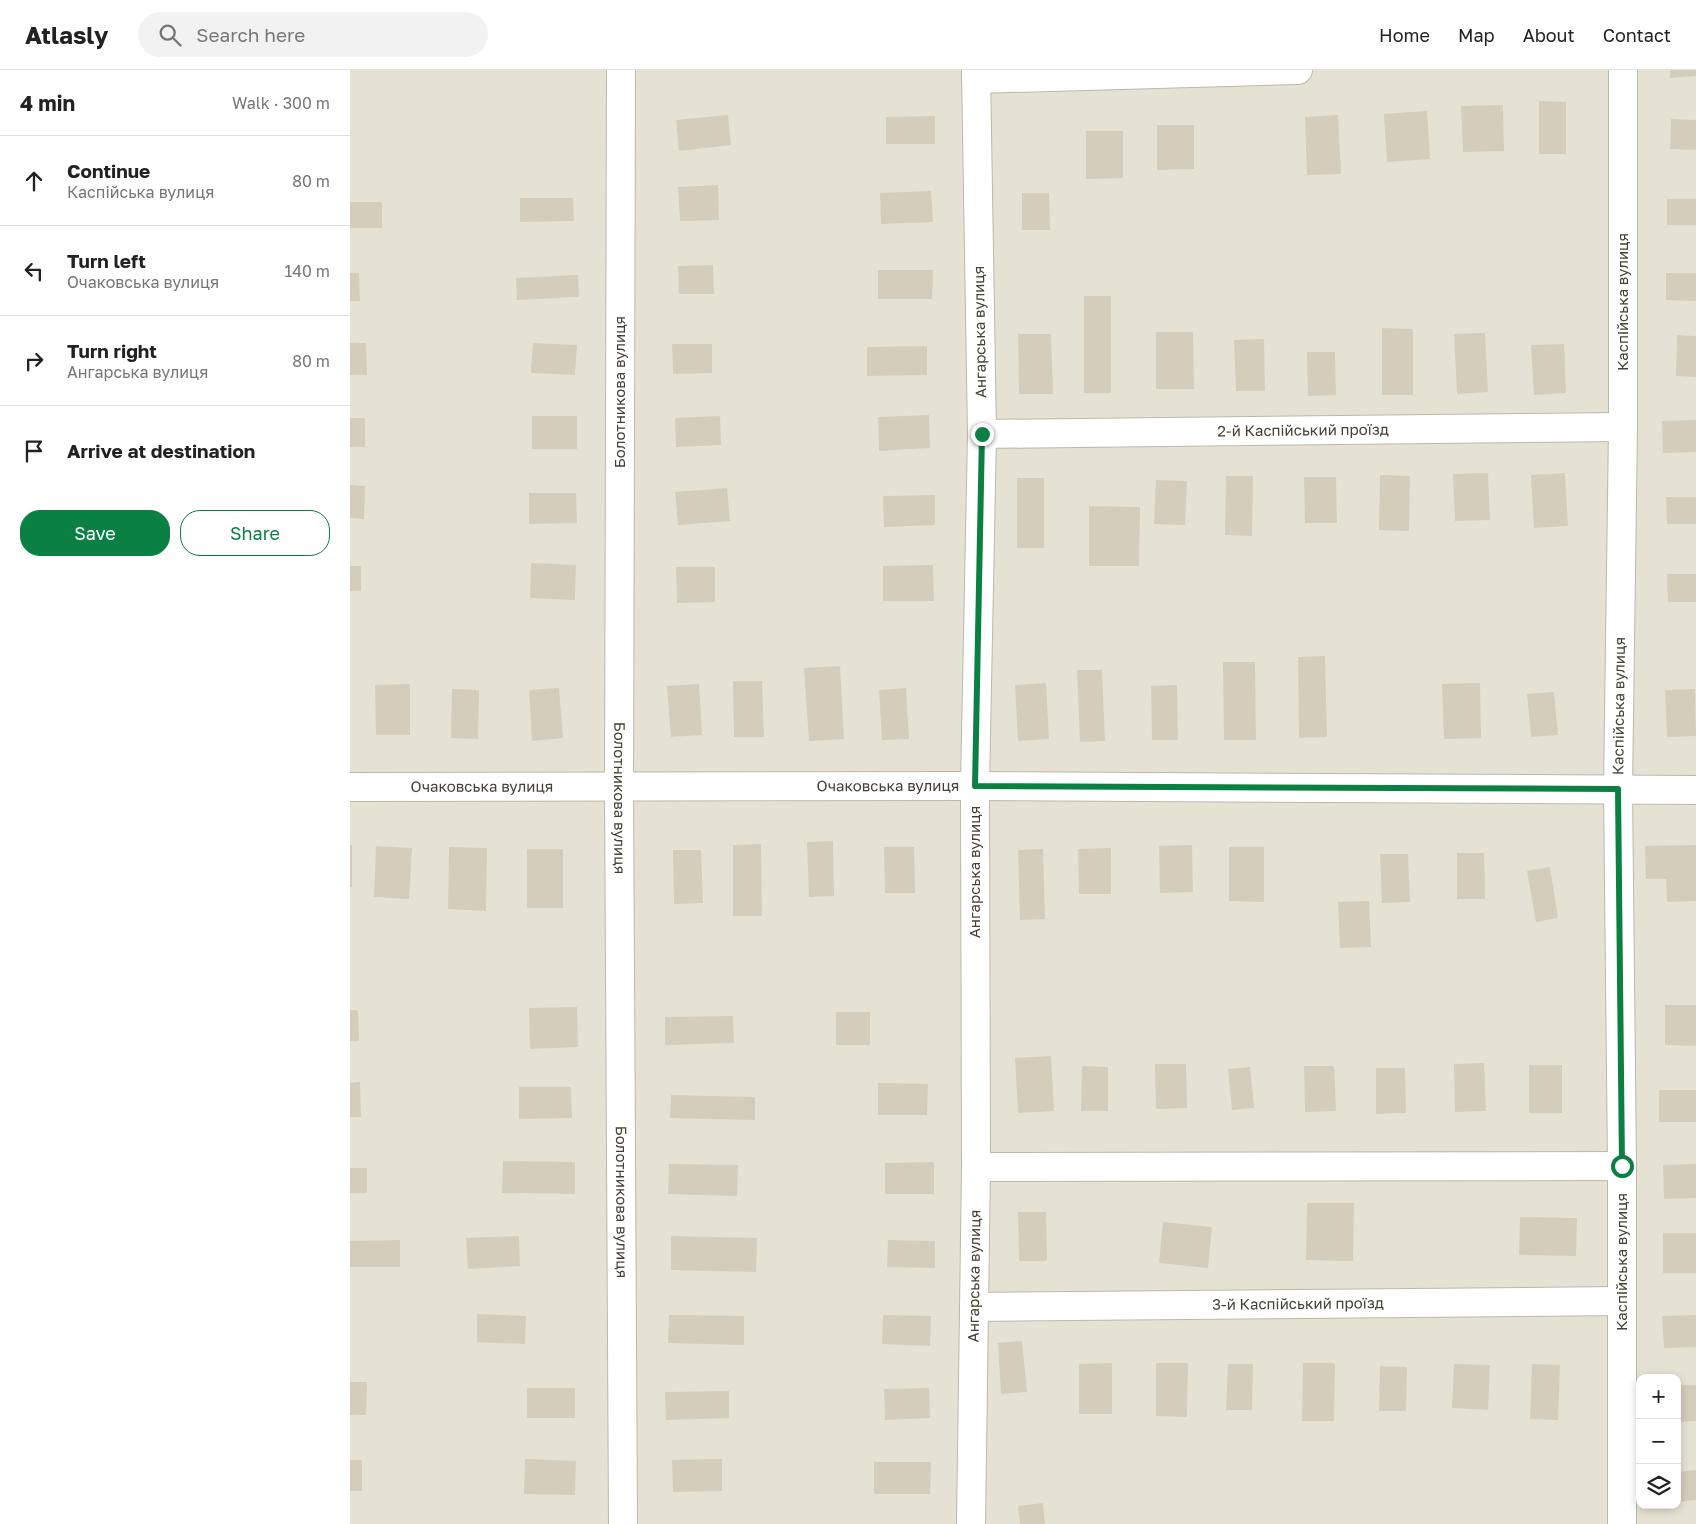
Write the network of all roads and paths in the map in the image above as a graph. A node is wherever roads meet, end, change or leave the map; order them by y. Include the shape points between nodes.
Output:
1 (621, 70) edge
2 (1298, 70) edge
3 (1623, 70) edge
4 (976, 74) edge
5 (1623, 427) junction
6 (982, 434) junction
7 (975, 786) junction
8 (350, 787) edge
9 (619, 788) junction
10 (1618, 789) junction
11 (1696, 790) edge
12 (1622, 1166) junction
13 (976, 1167) junction
14 (1622, 1301) junction
15 (974, 1307) junction
16 (622, 1524) edge
17 (971, 1524) edge
18 (1622, 1524) edge

1 - 9 street, Болотникова вулиця
2 - 4 street
3 - 5 street, Каспійська вулиця
4 - 6 street, Ангарська вулиця
5 - 6 street, 2-й Каспійський проїзд
5 - 10 street, Каспійська вулиця
6 - 7 street, Ангарська вулиця
7 - 9 street, Очаковська вулиця
7 - 10 street, Очаковська вулиця
7 - 13 street, Ангарська вулиця
8 - 9 street, Очаковська вулиця
9 - 16 street, Болотникова вулиця
10 - 11 street, Очаковська вулиця
10 - 12 street, Каспійська вулиця
12 - 13 street
12 - 14 street, Каспійська вулиця
13 - 15 street, Ангарська вулиця
14 - 15 street, 3-й Каспійський проїзд
14 - 18 street, Каспійська вулиця
15 - 17 street, Ангарська вулиця

